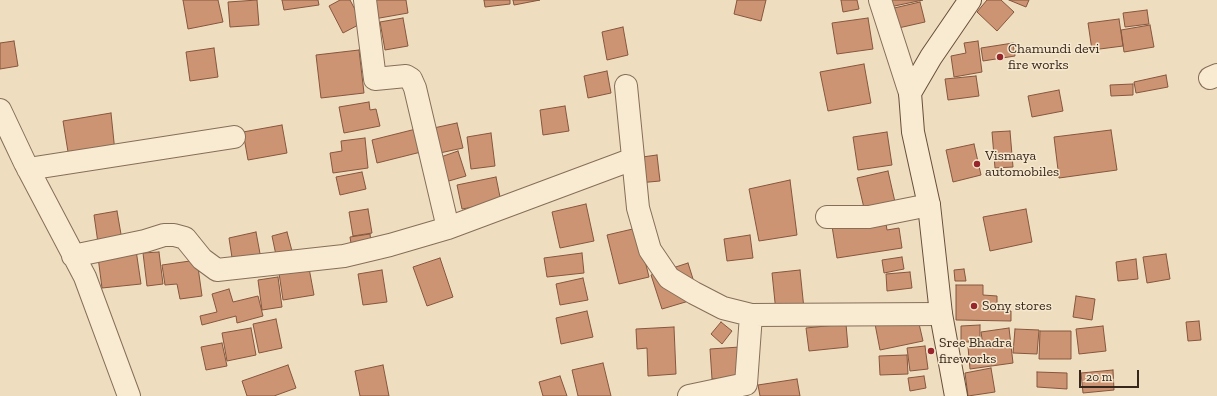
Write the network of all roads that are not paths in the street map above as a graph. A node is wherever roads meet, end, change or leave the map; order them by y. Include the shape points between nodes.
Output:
1 (365, 0) edge
2 (880, 0) edge
3 (970, 0) edge
4 (626, 86) dead end
5 (910, 93) junction
6 (0, 110) edge
7 (234, 137) dead end
8 (634, 159) junction
9 (28, 169) junction
10 (930, 205) junction
11 (827, 217) dead end
12 (448, 228) junction
13 (73, 256) junction
14 (941, 314) junction
15 (751, 315) junction
16 (748, 390) edge
17 (129, 396) edge
18 (689, 396) edge
19 (956, 396) edge

1 - 12 street via 375,79 406,76 411,79
2 - 5 street
3 - 5 street
4 - 8 street
5 - 10 street via 913,132
6 - 9 street
7 - 9 street
8 - 12 street
8 - 15 street via 638,208 650,250 669,278 723,308
9 - 13 street
10 - 11 street via 869,217
10 - 14 street
12 - 13 street via 344,256 217,270 202,259 185,238 174,235 164,235
13 - 17 street via 85,276
14 - 15 street
14 - 19 street
15 - 16 street
16 - 18 street

